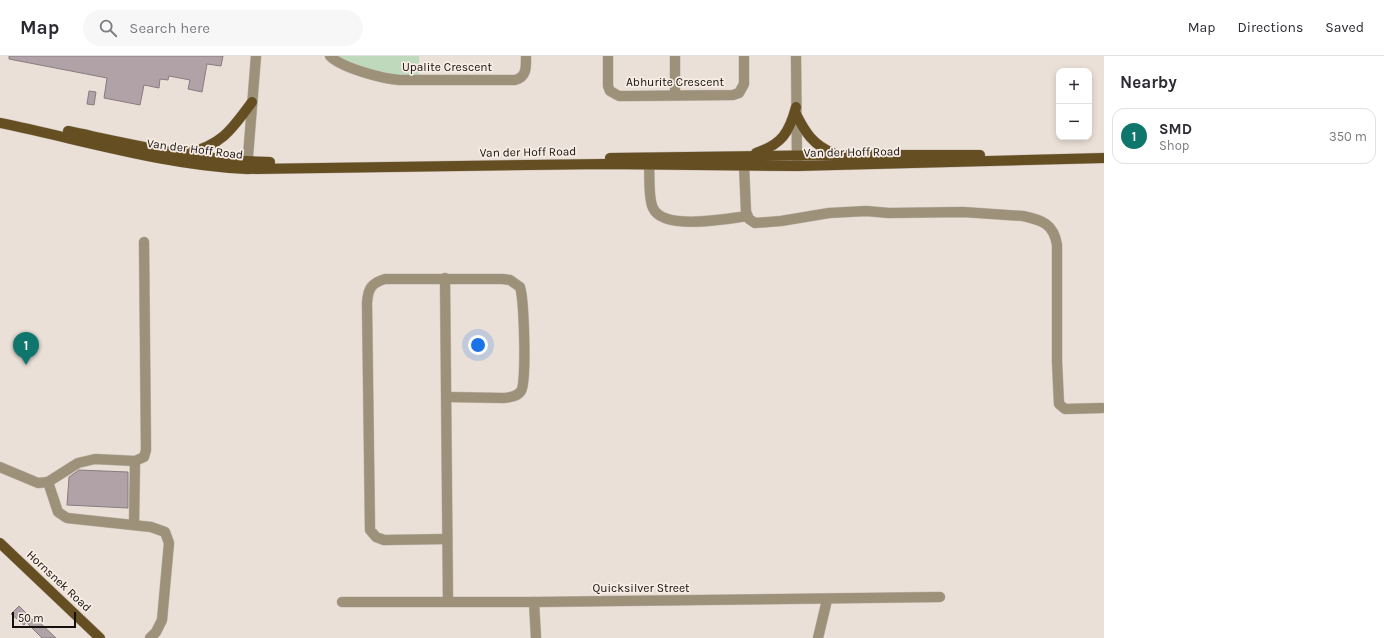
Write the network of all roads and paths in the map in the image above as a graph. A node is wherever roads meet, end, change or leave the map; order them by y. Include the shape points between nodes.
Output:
1 (256, 56) edge
2 (330, 56) edge
3 (526, 56) edge
4 (608, 56) edge
5 (675, 56) edge
6 (744, 56) edge
7 (796, 56) edge
8 (675, 95) junction
9 (252, 102) junction
10 (796, 110) junction
11 (0, 117) edge
12 (0, 123) edge
13 (182, 155) junction
14 (748, 155) junction
15 (797, 155) junction
16 (838, 155) junction
17 (1061, 158) junction
18 (1104, 158) edge
19 (248, 165) junction
20 (649, 165) junction
21 (744, 165) junction
22 (797, 166) junction
23 (747, 216) junction
24 (144, 242) dead end
25 (445, 278) junction
26 (447, 397) junction
27 (1102, 408) dead end
28 (135, 461) junction
29 (0, 467) edge
30 (48, 482) junction
31 (134, 525) junction
32 (447, 539) junction
33 (0, 545) edge
34 (940, 597) dead end
35 (827, 600) junction
36 (342, 602) dead end
37 (448, 602) junction
38 (534, 602) junction
39 (100, 638) edge
40 (150, 638) edge
41 (536, 638) edge
42 (818, 638) edge

1 - 9 street
2 - 3 street, Upalite Crescent via 345,65 391,80 514,80 521,78 525,73
4 - 8 street, Abhurite Crescent via 608,86 613,94
5 - 8 street
6 - 8 street, Abhurite Crescent via 744,84 739,93
7 - 10 street
9 - 13 main road via 237,124 223,138
9 - 19 street
10 - 14 main road via 780,141
10 - 15 street
10 - 16 main road via 811,139 820,147
11 - 13 main road, Van der Hoff Road
12 - 19 main road, Van der Hoff Road via 174,162 215,167
13 - 19 main road, Van der Hoff Road
14 - 15 main road, Van der Hoff Road
14 - 19 main road, Van der Hoff Road
15 - 16 main road, Van der Hoff Road
15 - 22 street
16 - 17 main road, Van der Hoff Road
17 - 18 main road, Van der Hoff Road
17 - 22 main road, Van der Hoff Road via 1048,161
19 - 20 main road, Van der Hoff Road
20 - 21 main road, Van der Hoff Road
20 - 23 street via 652,207 661,218 690,222
21 - 22 main road, Van der Hoff Road
21 - 23 street
23 - 27 street via 752,221 760,223 838,212 940,211 1023,216 1043,222 1052,230 1057,245 1059,404 1066,409
24 - 28 street via 146,450 144,457
25 - 26 street
25 - 26 street via 510,280 520,287 523,306 524,372 520,392 504,398
25 - 32 street via 376,281 367,293 367,303 370,530 376,537 384,540
26 - 32 street
28 - 30 street via 95,459 78,463
28 - 31 street
29 - 30 street via 31,482
30 - 31 street via 58,512 62,515 74,519
31 - 40 street via 159,528 168,537 162,620
32 - 37 street
33 - 39 main road, Hornsnek Road
34 - 35 street, Quicksilver Street
35 - 38 street, Quicksilver Street
35 - 42 street
36 - 37 street, Quicksilver Street
37 - 38 street, Quicksilver Street
38 - 41 street

